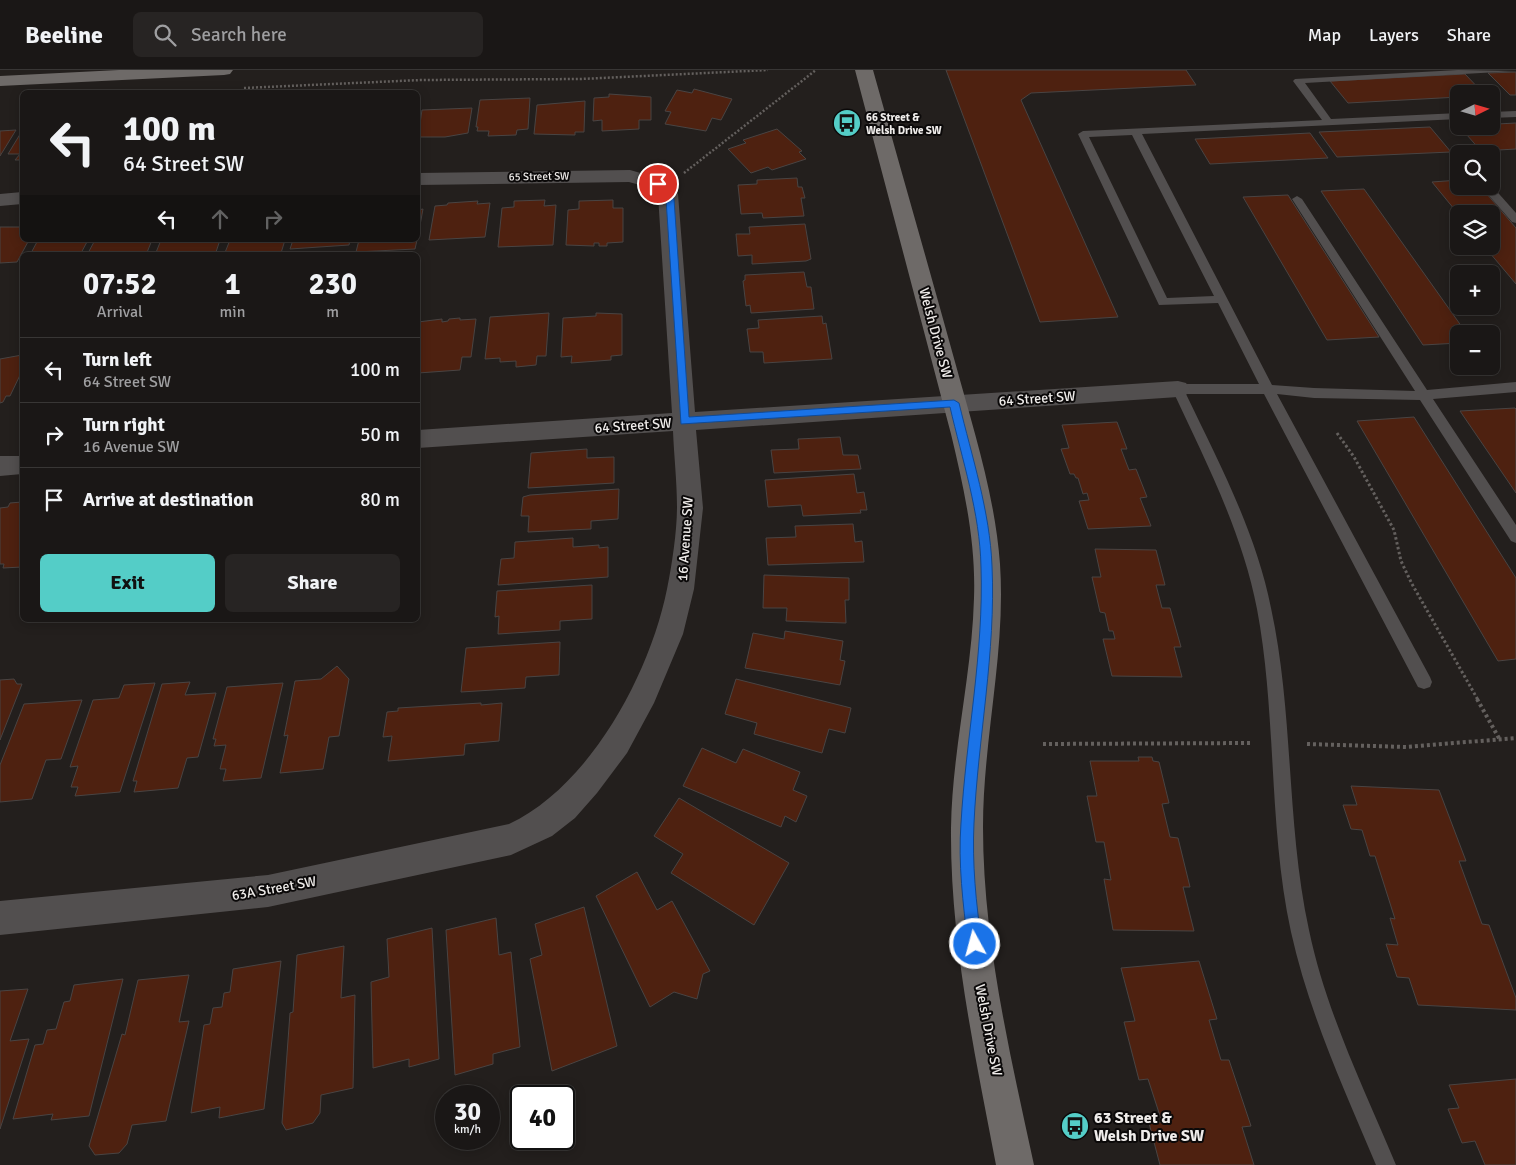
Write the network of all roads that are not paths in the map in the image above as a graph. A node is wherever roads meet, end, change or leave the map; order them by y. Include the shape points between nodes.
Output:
1 (224, 70) edge
2 (864, 70) edge
3 (1512, 70) edge
4 (0, 81) edge
5 (1516, 114) edge
6 (1500, 115) edge
7 (1450, 116) edge
8 (1329, 123) junction
9 (1136, 132) junction
10 (420, 179) edge
11 (661, 187) joint
12 (1494, 195) edge
13 (20, 198) edge
14 (1297, 199) dead end
15 (0, 200) edge
16 (1516, 220) edge
17 (1223, 299) junction
18 (1516, 387) edge
19 (1178, 389) junction
20 (1270, 389) junction
21 (1426, 395) junction
22 (954, 403) junction
23 (685, 421) junction
24 (420, 439) edge
25 (20, 465) edge
26 (0, 466) edge
27 (1516, 537) edge
28 (1424, 682) dead end
29 (541, 824) joint
30 (0, 918) edge
31 (1015, 1165) edge
32 (1386, 1165) edge

1 - 4 street
2 - 22 street, Welsh Drive SW
3 - 8 lane via 1298,81
5 - 6 lane
7 - 8 lane
8 - 9 lane
9 - 17 lane
9 - 17 lane via 1083,134 1163,302
10 - 11 street, 65 Street SW via 617,175 641,178
11 - 23 street, 16 Avenue SW via 670,199
12 - 16 lane
13 - 15 street
14 - 21 lane
17 - 20 lane
18 - 21 lane
19 - 20 lane
19 - 22 street, 64 Street SW
19 - 32 lane via 1249,551 1264,608 1270,652 1285,839 1300,932 1320,999
20 - 21 lane
20 - 28 lane
21 - 27 lane
22 - 23 street, 64 Street SW
22 - 31 street, Welsh Drive SW via 983,527 987,565 987,609 967,825 968,895 979,977
23 - 24 street, 64 Street SW
23 - 29 street, 16 Avenue SW via 689,525 682,589 669,634 644,694 616,743 564,807
25 - 26 street
29 - 30 street, 63A Street SW via 511,839 487,846 268,891

